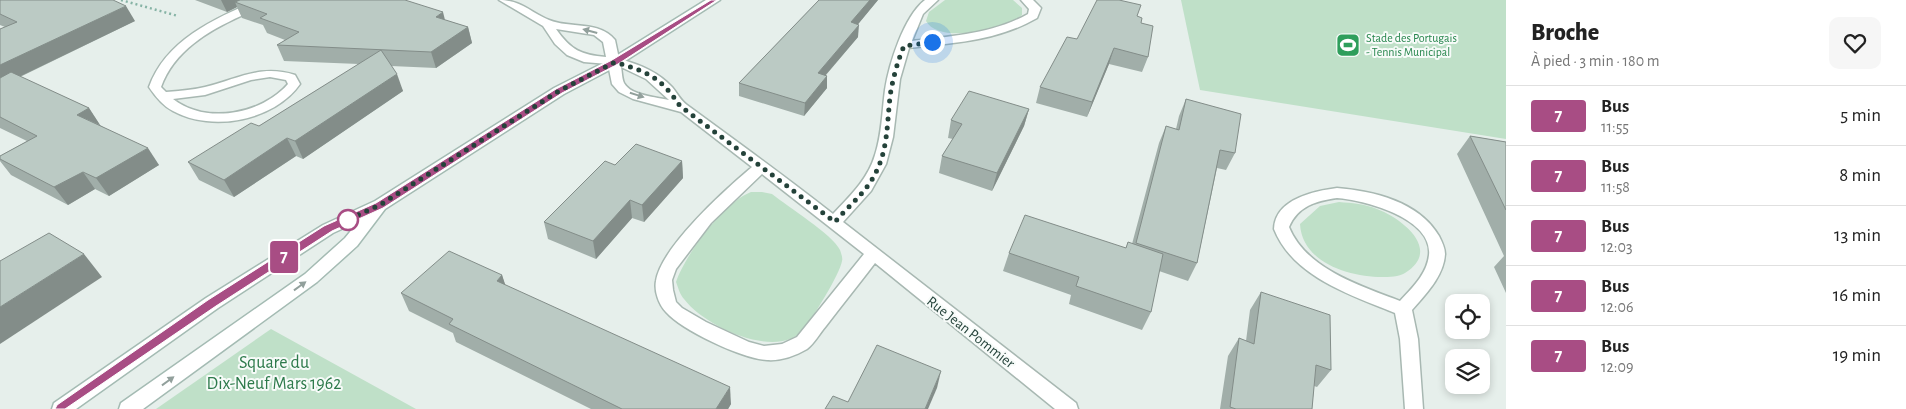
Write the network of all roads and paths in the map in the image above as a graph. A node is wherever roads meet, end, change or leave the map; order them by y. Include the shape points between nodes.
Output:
1 (121, 0) edge
2 (266, 0) edge
3 (505, 0) edge
4 (714, 0) edge
5 (932, 0) edge
6 (1027, 0) edge
7 (547, 24) junction
8 (215, 25) junction
9 (904, 46) junction
10 (615, 62) junction
11 (163, 96) junction
12 (680, 106) junction
13 (762, 166) junction
14 (380, 205) junction
15 (835, 222) junction
16 (873, 254) junction
17 (1403, 309) junction
18 (61, 409) edge
19 (128, 409) edge
20 (1069, 409) edge
21 (1414, 409) edge

1 - 8 path
2 - 8 street
3 - 7 street, Rue Jean Pommier
4 - 10 street
5 - 9 street via 922,6 914,19
6 - 9 street via 1035,8 1033,16 1019,25 968,38
7 - 10 street, Rue Jean Pommier via 560,42 577,56
10 -> 7 street, Rue Jean Pommier via 609,40 597,32
8 - 11 street via 169,58 157,74 155,87
9 - 15 street via 891,91 888,134 880,163 870,184
10 - 12 street, Rue Jean Pommier via 646,72 658,80
10 -> 12 street, Rue Jean Pommier via 618,84 622,89
10 - 14 street via 559,91
11 - 11 street via 181,110 231,116 275,103 288,94 294,84 291,78 271,74 205,91
12 - 13 street, Rue Jean Pommier
13 - 15 street, Rue Jean Pommier
13 - 16 street via 742,182 670,264 664,280 665,295 671,307 682,317 748,351 766,354 787,351 803,342
14 - 18 street via 320,234 212,303
19 -> 14 street via 311,278 351,242
15 - 16 street, Rue Jean Pommier
16 - 20 street, Rue Jean Pommier
17 - 17 street via 1430,275 1437,253 1432,236 1418,221 1400,208 1380,200 1342,194 1312,197 1287,214 1282,227 1287,241 1306,262 1372,297
17 - 21 street

